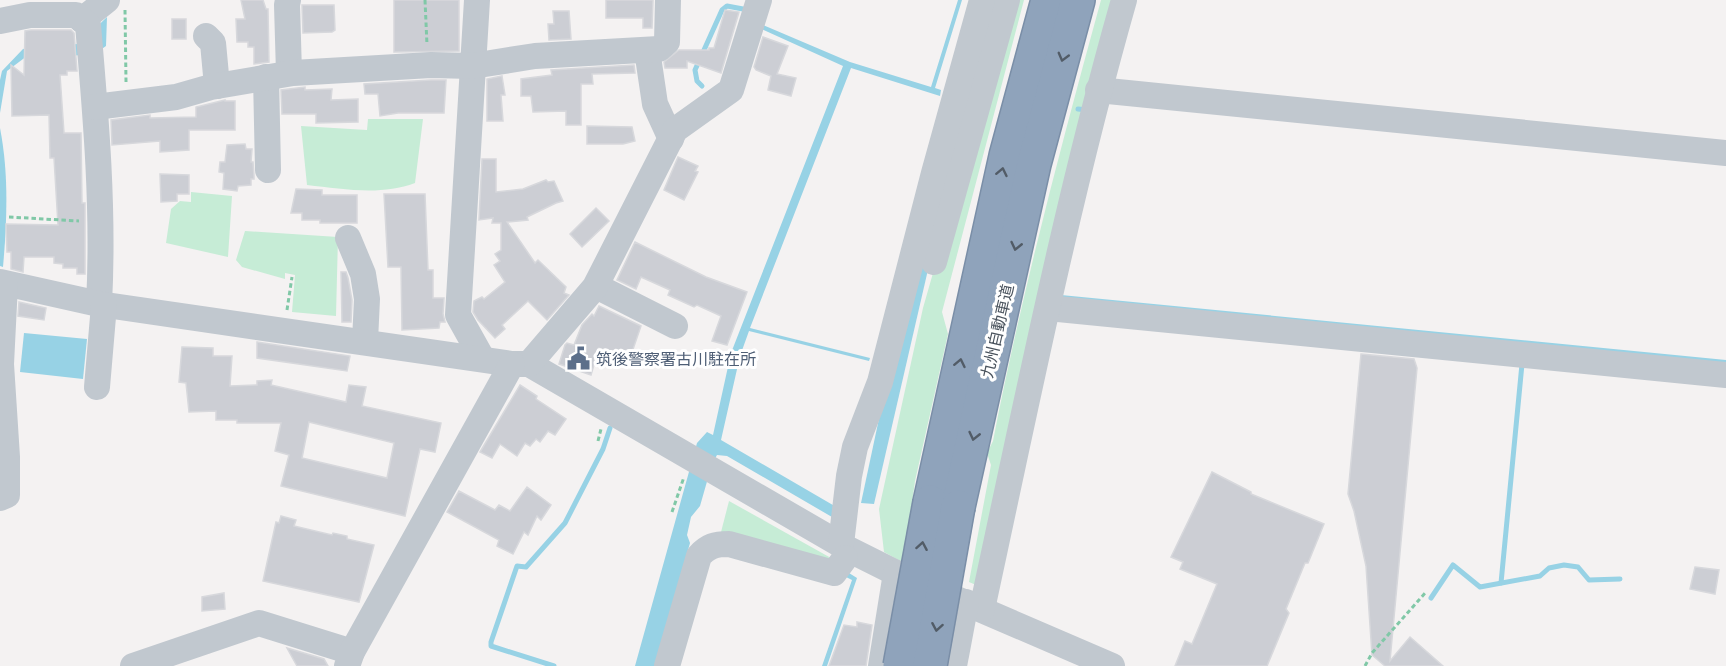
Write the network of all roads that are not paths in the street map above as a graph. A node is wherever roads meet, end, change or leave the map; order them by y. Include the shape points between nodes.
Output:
1 (288, 0) edge
2 (477, 0) edge
3 (668, 0) edge
4 (759, 0) edge
5 (982, 0) edge
6 (1007, 0) edge
7 (1048, 0) edge
8 (1078, 0) edge
9 (1124, 0) edge
10 (117, 3) edge
11 (29, 8) edge
12 (82, 20) junction
13 (0, 21) edge
14 (206, 36) dead end
15 (647, 50) junction
16 (472, 66) junction
17 (278, 75) junction
18 (217, 86) junction
19 (1098, 90) junction
20 (95, 106) junction
21 (671, 139) junction
22 (1726, 153) edge
23 (268, 170) dead end
24 (348, 238) dead end
25 (934, 262) dead end
26 (3, 283) edge
27 (596, 286) junction
28 (102, 305) junction
29 (1048, 308) junction
30 (675, 326) dead end
31 (365, 341) junction
32 (482, 358) junction
33 (521, 364) junction
34 (1726, 375) edge
35 (97, 387) dead end
36 (0, 498) edge
37 (944, 505) junction
38 (843, 551) junction
39 (896, 573) junction
40 (974, 605) junction
41 (350, 659) edge
42 (133, 666) edge
43 (668, 666) edge
44 (881, 666) edge
45 (900, 666) edge
46 (930, 666) edge
47 (954, 666) edge
48 (1112, 666) edge

1 - 17 street
2 - 16 street
3 - 15 street via 668,42 659,49
4 - 21 street via 731,90 675,130
5 - 38 street via 880,382 855,447
6 - 25 street
37 -> 7 highway, 九州自動車道 via 1006,156
8 -> 37 highway, 九州自動車道
9 - 19 street
10 - 12 street
11 - 12 street via 75,15
11 - 13 street
12 - 20 street via 88,25
14 - 18 street via 213,43
15 - 16 street via 536,56
15 - 21 street via 655,104
16 - 17 street via 428,65
16 - 32 street via 458,315
17 - 18 street
17 - 23 street
18 - 20 street via 176,97
19 - 22 street
19 - 29 street
20 - 28 street
21 - 27 street
24 - 31 street via 363,274 367,299
26 - 28 street
26 - 36 street via 0,364 8,457 7,495
27 - 30 street
27 - 33 street
28 - 31 street
28 - 35 street
29 - 34 street
29 - 40 street
31 - 32 street
32 - 33 street
33 - 38 street via 687,463 714,471
33 - 41 street
45 -> 37 highway, 九州自動車道, bridge
37 -> 46 highway, 九州自動車道, bridge
38 - 39 street
38 - 43 street via 834,573 729,544 714,544 705,549 699,556
39 - 40 street
39 - 44 street
40 - 47 street
40 - 48 street
41 - 42 street via 260,622

